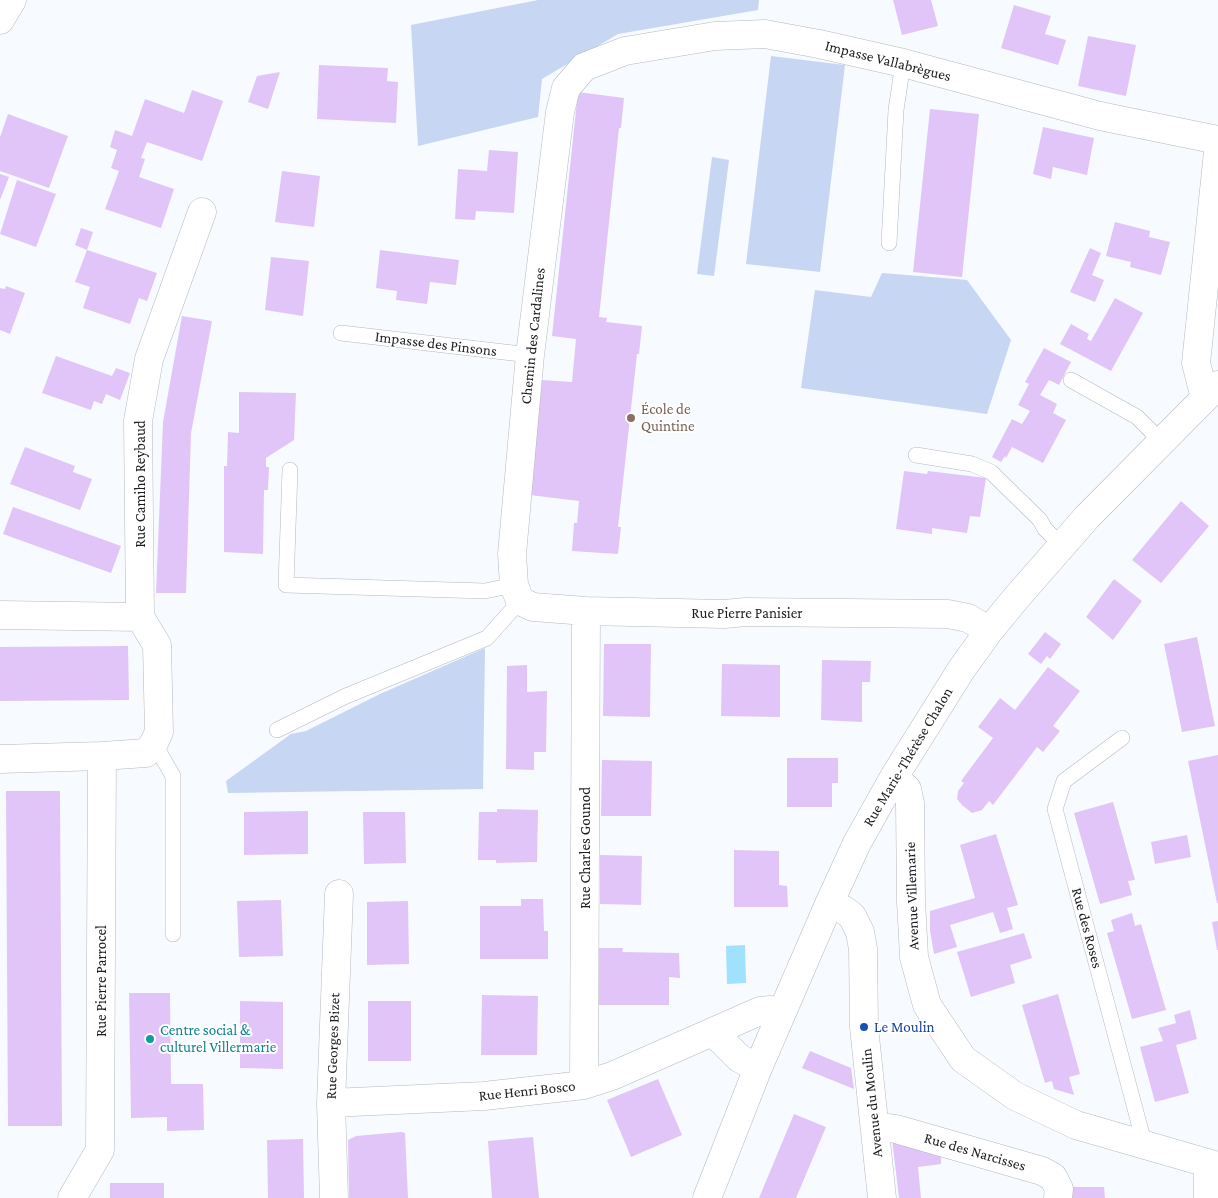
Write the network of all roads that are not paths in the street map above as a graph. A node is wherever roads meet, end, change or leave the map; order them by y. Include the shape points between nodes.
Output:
1 (12, 0) edge
2 (0, 20) edge
3 (903, 63) junction
4 (566, 88) joint
5 (1218, 140) edge
6 (1218, 152) edge
7 (202, 212) dead end
8 (888, 244) dead end
9 (341, 333) dead end
10 (530, 355) junction
11 (1071, 380) dead end
12 (1212, 392) edge
13 (1162, 442) junction
14 (916, 455) dead end
15 (290, 470) dead end
16 (1062, 546) junction
17 (517, 593) junction
18 (586, 611) junction
19 (0, 615) edge
20 (140, 617) junction
21 (989, 631) junction
22 (277, 730) dead end
23 (1122, 738) dead end
24 (154, 743) junction
25 (102, 756) junction
26 (0, 759) edge
27 (894, 777) junction
28 (339, 894) dead end
29 (829, 904) junction
30 (174, 934) dead end
31 (781, 1013) junction
32 (713, 1032) junction
33 (758, 1068) junction
34 (584, 1085) junction
35 (331, 1103) junction
36 (875, 1126) junction
37 (1145, 1146) junction
38 (1213, 1164) edge
39 (72, 1198) edge
40 (334, 1198) edge
41 (707, 1198) edge
42 (882, 1198) edge
43 (1058, 1198) edge
44 (1208, 1198) edge

1 - 2 street
3 - 4 street, Impasse Vallabrègues via 765,34 716,36 624,51 584,67
3 - 5 street, Impasse Vallabrègues via 1100,116
3 - 8 lane via 896,110
4 - 10 street, Chemin des Cardalines via 560,112
6 - 12 street via 1196,363
7 - 20 street, Rue Camiho Reybaud via 149,359 138,420
9 - 10 lane, Impasse des Pinsons
10 - 17 street, Chemin des Cardalines via 512,554
11 - 13 lane via 1138,417
12 - 13 street, Rue Marie-Thérèse Chalon
13 - 16 street, Rue Marie-Thérèse Chalon
14 - 16 lane via 972,464 991,472
15 - 17 lane via 286,585
16 - 21 street, Rue Marie-Thérèse Chalon
17 - 18 street, Rue Pierre Panisier via 533,607
17 - 22 lane via 486,638 346,696
18 - 21 street, Rue Pierre Panisier via 948,614 968,618
18 - 34 street, Rue Charles Gounod
19 - 20 street
20 - 24 street via 157,644 159,732
21 - 27 street, Rue Marie-Thérèse Chalon
23 - 37 lane, Rue des Roses via 1064,781 1056,810
24 - 25 street via 146,753
24 - 30 lane via 173,776
25 - 26 street
25 - 39 street, Rue Pierre Parrocel via 100,1150
27 - 29 street, Rue Marie-Thérèse Chalon via 857,842
27 - 37 street, Avenue Villemarie via 907,789 910,802 914,957 927,1005 963,1059 1015,1096 1076,1125
28 - 35 street, Rue Georges Bizet
29 - 31 street, Rue Marie-Thérèse Chalon
29 - 36 street, Avenue du Moulin via 852,916 860,932 864,1027
31 - 32 street, Rue Henri Bosco via 760,1011
31 - 33 street, Rue Marie-Thérèse Chalon
32 - 33 street via 740,1058
32 - 34 street, Rue Henri Bosco
33 - 41 street, Rue Marie-Thérèse Chalon
34 - 35 street, Rue Henri Bosco via 484,1096
35 - 40 street, Rue Georges Bizet
36 - 42 street, Avenue du Moulin
36 - 43 street, Rue des Narcisses via 1042,1171 1053,1177
37 - 38 street, Avenue Villemarie
38 - 44 street

